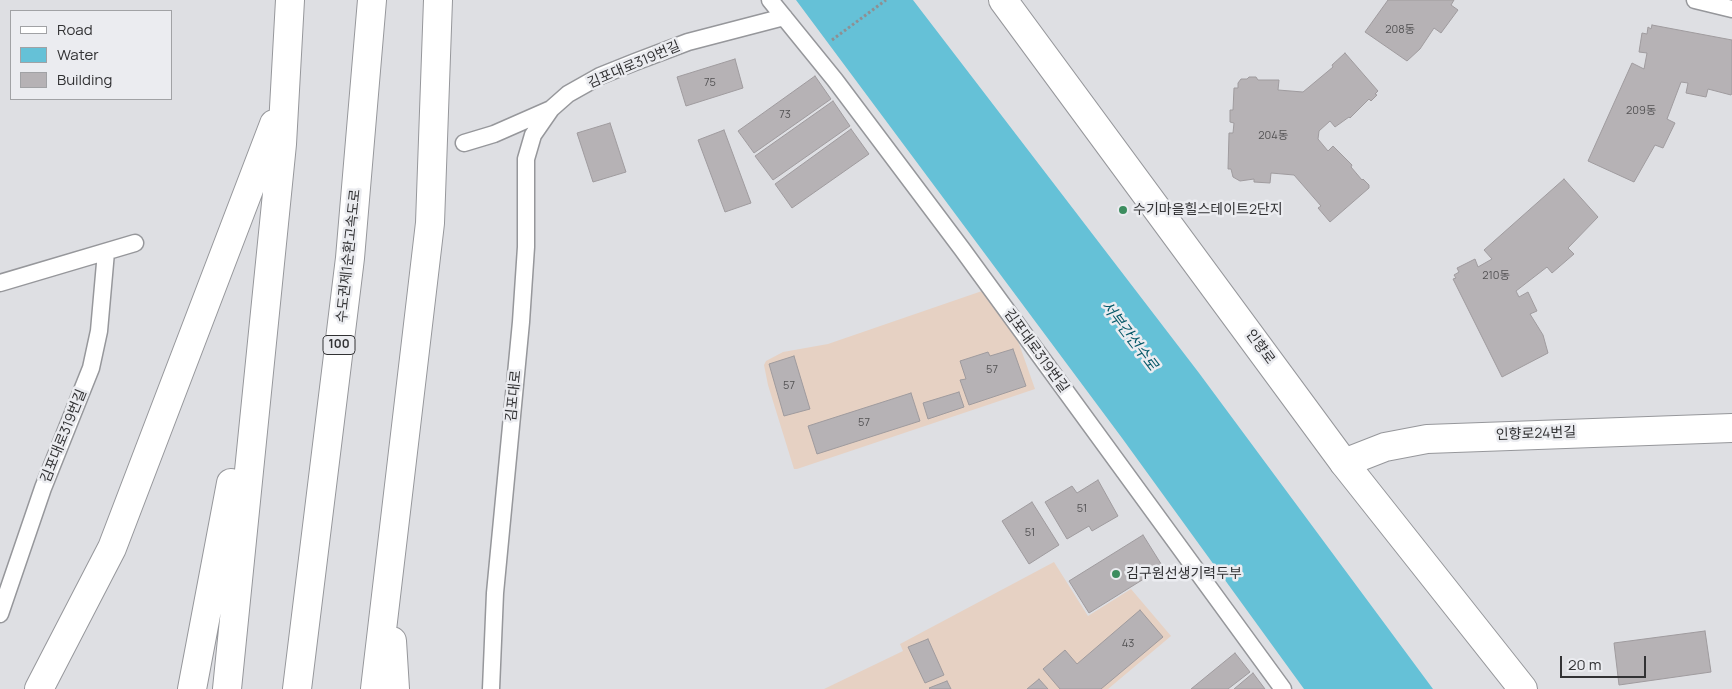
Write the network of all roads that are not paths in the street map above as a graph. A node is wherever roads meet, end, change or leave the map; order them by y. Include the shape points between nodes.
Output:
1 (290, 0) edge
2 (372, 0) edge
3 (438, 0) edge
4 (770, 0) edge
5 (1003, 0) edge
6 (1694, 0) edge
7 (1732, 8) edge
8 (784, 17) junction
9 (284, 97) junction
10 (551, 109) junction
11 (464, 143) dead end
12 (135, 244) dead end
13 (106, 252) junction
14 (0, 284) edge
15 (265, 307) junction
16 (1732, 428) edge
17 (1344, 462) junction
18 (388, 575) junction
19 (0, 614) edge
20 (39, 689) edge
21 (192, 689) edge
22 (227, 689) edge
23 (297, 689) edge
24 (375, 689) edge
25 (395, 689) edge
26 (491, 689) edge
27 (1282, 689) edge
28 (1523, 689) edge

1 - 9 main road
2 - 23 main road, 수도권제1순환고속도로 / 100 via 350,258
3 - 18 main road via 430,223
4 - 8 lane, 김포대로319번길
5 - 17 main road, 인향로
6 - 7 lane
8 - 10 lane, 김포대로319번길 via 688,42 635,62 568,94
8 - 27 lane, 김포대로319번길 via 951,235
9 - 15 main road
9 - 20 main road via 112,548
10 - 11 lane, 김포대로319번길 via 494,134
10 - 26 lane, 김포대로 via 533,135 526,160 522,313 495,593
12 - 13 lane
13 - 14 lane
13 - 19 lane, 김포대로319번길 via 99,332 91,368 43,488
15 - 21 main road
15 - 22 main road
16 - 17 main road, 인향로24번길 via 1428,439 1385,446
17 - 28 main road, 인향로
18 - 24 main road
18 - 25 main road

